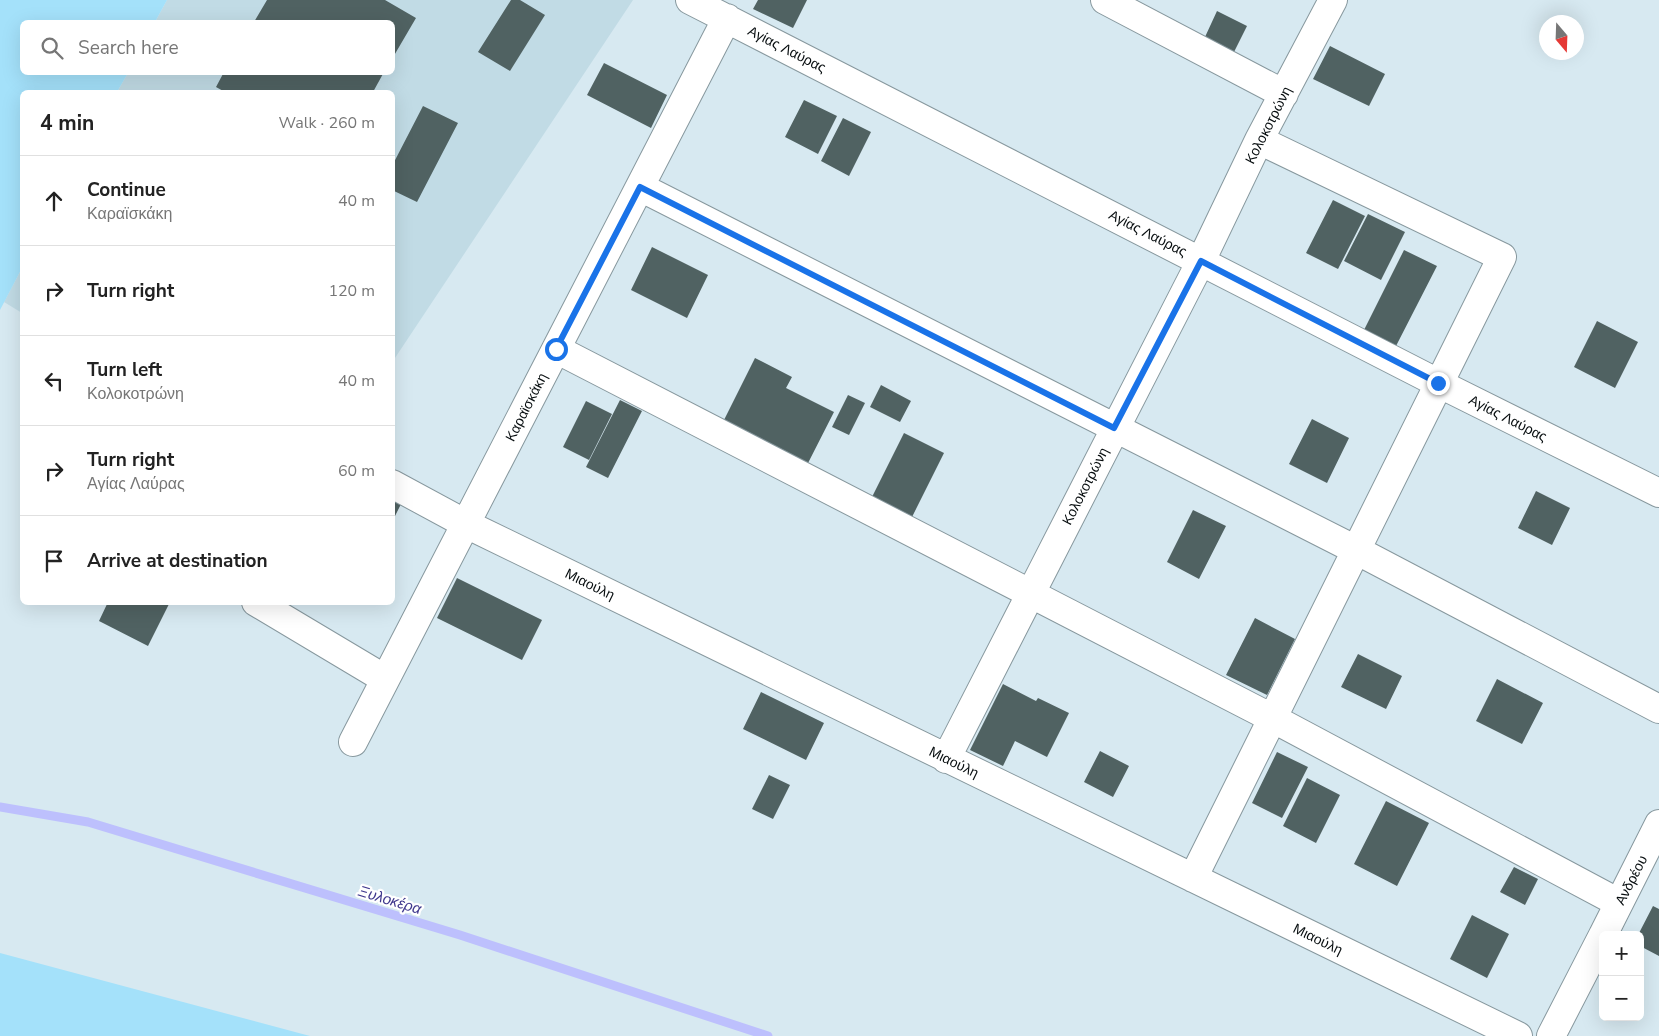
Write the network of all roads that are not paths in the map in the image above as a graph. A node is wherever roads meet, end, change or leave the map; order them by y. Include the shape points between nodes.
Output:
1 (690, 0) edge
2 (1105, 0) edge
3 (1333, 0) edge
4 (727, 18) junction
5 (1284, 94) junction
6 (1259, 140) junction
7 (640, 187) junction
8 (1201, 261) junction
9 (556, 349) junction
10 (1438, 383) junction
11 (1114, 428) junction
12 (395, 486) edge
13 (1659, 493) edge
14 (466, 524) junction
15 (1356, 550) junction
16 (1030, 594) junction
17 (261, 605) edge
18 (385, 679) junction
19 (1659, 709) edge
20 (1272, 718) junction
21 (353, 742) dead end
22 (946, 759) junction
23 (1659, 824) edge
24 (1193, 878) junction
25 (1619, 903) junction
26 (1605, 931) edge
27 (1599, 943) edge
28 (1518, 1036) edge
29 (1551, 1036) edge

1 - 4 street, Αγίας Λαύρας
2 - 5 street
3 - 5 street, Κολοκοτρώνη
4 - 7 street, Καραϊσκάκη
4 - 8 street, Αγίας Λαύρας
5 - 6 street, Κολοκοτρώνη
6 - 8 street, Κολοκοτρώνη
6 - 10 street via 1502,257
7 - 9 street, Καραϊσκάκη
7 - 11 street
8 - 10 street, Αγίας Λαύρας
8 - 11 street, Κολοκοτρώνη
9 - 14 street, Καραϊσκάκη
9 - 16 street
10 - 13 street, Αγίας Λαύρας
10 - 15 street
11 - 15 street
11 - 16 street, Κολοκοτρώνη
12 - 14 street, Μιαούλη
14 - 18 street, Καραϊσκάκη
14 - 22 street, Μιαούλη
15 - 19 street
15 - 20 street
16 - 20 street
16 - 22 street, Κολοκοτρώνη
17 - 18 street
18 - 21 street, Καραϊσκάκη
20 - 24 street
20 - 25 street
22 - 24 street, Μιαούλη
23 - 25 street, Ανδρέου
24 - 28 street, Μιαούλη
25 - 26 street, Ανδρέου
27 - 29 street, Ανδρέου

